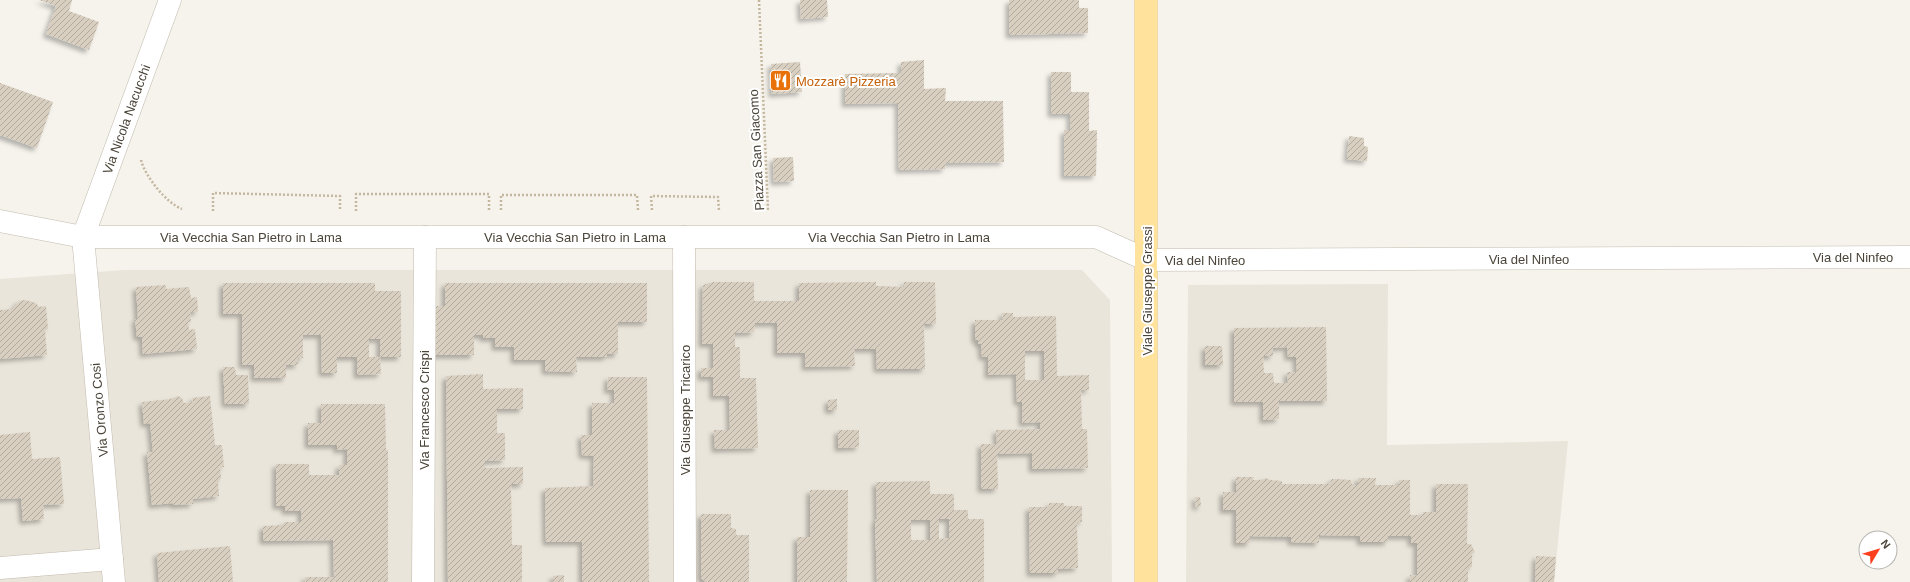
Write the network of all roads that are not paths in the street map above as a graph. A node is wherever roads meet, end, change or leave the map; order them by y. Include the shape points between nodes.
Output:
1 (170, 0) edge
2 (1146, 0) edge
3 (0, 221) edge
4 (83, 237) junction
5 (425, 237) junction
6 (684, 237) junction
7 (1910, 257) edge
8 (1147, 260) junction
9 (112, 559) junction
10 (0, 568) edge
11 (114, 582) edge
12 (424, 582) edge
13 (685, 582) edge
14 (1146, 582) edge

1 - 4 street, Via Nicola Nacucchi
2 - 8 main road, Viale Giuseppe Grassi
3 - 4 street, Via Vecchia San Pietro in Lama
4 - 5 street, Via Vecchia San Pietro in Lama
4 - 9 street, Via Oronzo Cosi
5 - 6 street, Via Vecchia San Pietro in Lama
5 - 12 street, Via Francesco Crispi
6 - 8 street, Via Vecchia San Pietro in Lama via 1096,237
6 - 13 street, Via Giuseppe Tricarico
7 - 8 street, Via del Ninfeo
8 - 14 main road, Viale Giuseppe Grassi
9 - 10 street
9 - 11 street, Via Oronzo Cosi

